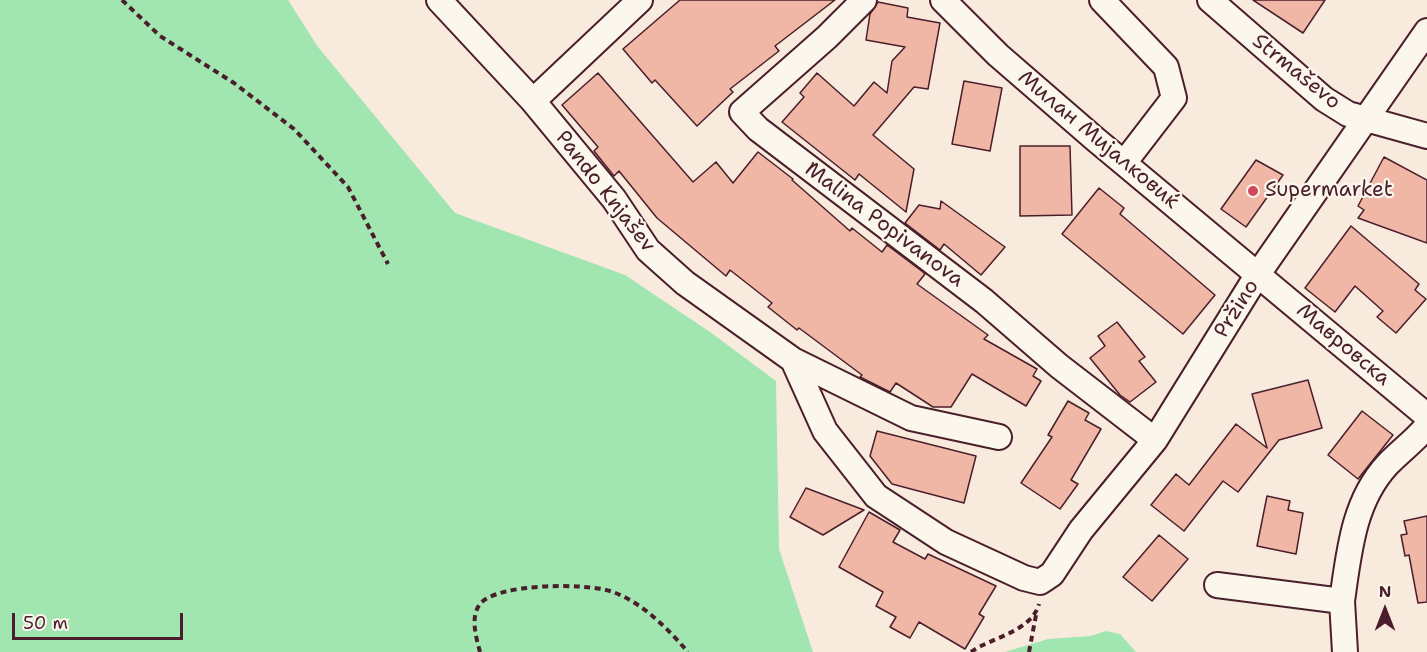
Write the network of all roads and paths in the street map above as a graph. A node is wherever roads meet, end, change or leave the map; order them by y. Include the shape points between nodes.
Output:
1 (122, 0) edge
2 (439, 0) edge
3 (640, 0) edge
4 (864, 0) edge
5 (944, 0) edge
6 (1101, 0) edge
7 (1210, 0) edge
8 (1427, 31) edge
9 (533, 101) junction
10 (1365, 118) junction
11 (1427, 136) edge
12 (1124, 163) junction
13 (387, 264) dead end
14 (1258, 274) junction
15 (793, 360) junction
16 (1427, 416) edge
17 (1427, 426) edge
18 (999, 437) dead end
19 (1155, 441) junction
20 (1040, 582) junction
21 (1217, 585) dead end
22 (1342, 601) junction
23 (1036, 614) junction
24 (480, 652) edge
25 (688, 652) edge
26 (971, 652) edge
27 (1029, 652) edge
28 (1345, 652) edge

1 - 13 path via 160,36 234,83 294,129 348,187
2 - 9 street, Pando Knjašev
3 - 9 street
4 - 19 street, Malina Popivanova via 742,112 758,129 984,301
5 - 12 street, Милан Мијалковиќ via 998,55
6 - 12 street via 1166,67 1174,98
7 - 10 street, Strmaševo via 1324,99 1348,114
8 - 10 street, Pržino
9 - 15 street, Pando Knjašev via 614,199 648,250 685,283
10 - 11 street, Strmaševo
10 - 14 street, Pržino
12 - 14 street, Милан Мијалковиќ
14 - 16 street, Мавровска
14 - 19 street, Pržino
15 - 18 street, Pando Knjašev via 910,418
15 - 20 street via 825,431 876,496 946,542
17 - 22 street via 1372,484 1358,512
19 - 20 street, Pržino via 1082,530 1053,573
20 - 23 path
21 - 22 street
22 - 28 street
23 - 26 path via 1008,634
23 - 27 path
24 - 25 path via 474,617 481,603 491,596 545,585 611,591 666,627

